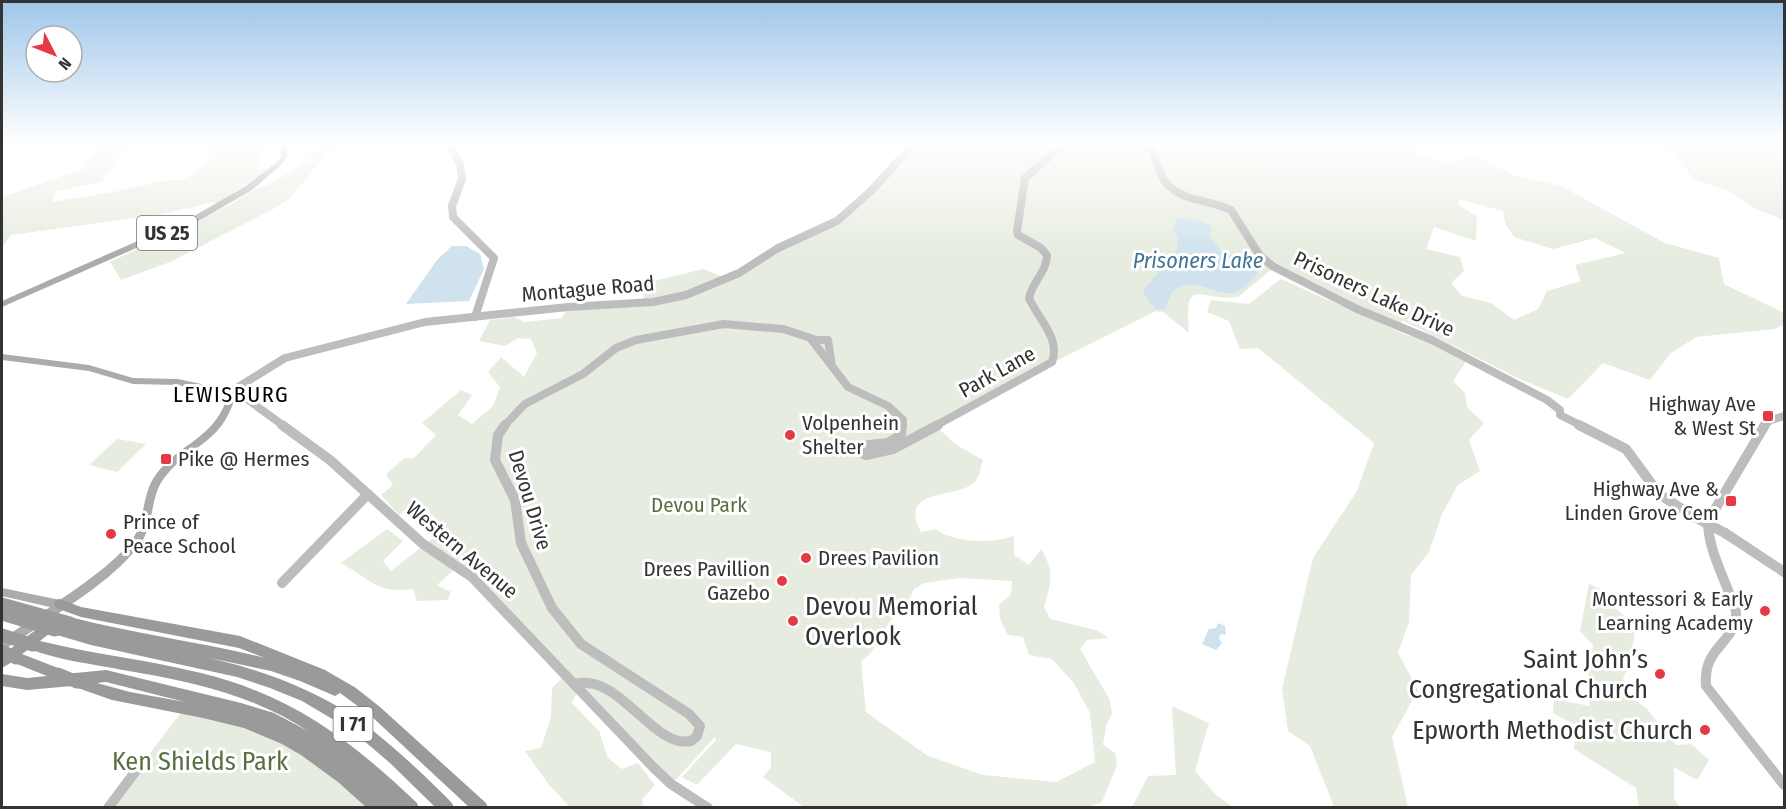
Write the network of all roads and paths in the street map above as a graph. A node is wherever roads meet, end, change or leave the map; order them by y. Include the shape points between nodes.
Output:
1 (258, 180) edge
2 (462, 180) edge
3 (881, 180) edge
4 (1025, 180) edge
5 (1164, 180) edge
6 (1018, 235) joint
7 (2, 304) edge
8 (475, 317) junction
9 (810, 339) junction
10 (2, 357) edge
11 (832, 366) junction
12 (228, 394) junction
13 (1785, 416) edge
14 (368, 494) junction
15 (1785, 572) edge
16 (282, 582) dead end
17 (2, 592) edge
18 (2, 604) edge
19 (60, 604) junction
20 (81, 612) junction
21 (2, 614) edge
22 (2, 635) edge
23 (2, 645) edge
24 (2, 651) edge
25 (252, 652) junction
26 (201, 655) junction
27 (2, 662) edge
28 (2, 680) edge
29 (575, 684) junction
30 (168, 697) junction
31 (211, 707) junction
32 (141, 764) dead end
33 (1779, 771) edge
34 (1785, 785) edge
35 (108, 807) edge
36 (378, 807) edge
37 (395, 807) edge
38 (412, 807) edge
39 (447, 807) edge
40 (481, 807) edge
41 (708, 807) edge

1 - 7 main road, US 25 via 236,196 140,245
2 - 8 street via 452,206 453,217 494,258
3 - 8 street, Montague Road via 837,221 694,292 653,302
4 - 6 street
5 - 15 street, Prisoners Lake Drive, bridge via 1169,187 1191,198 1231,210 1260,256 1274,267 1547,400 1560,410 1560,415 1626,449 1659,494
6 - 11 street, Park Lane via 1041,248 1048,259 1029,295 1054,343 1056,354 1052,362 893,449 868,455 850,447 893,442 902,433 903,420 888,406 850,389
8 - 12 street, Montague Road via 425,322 291,357
9 - 11 street
9 - 11 street, Devou Drive via 828,340
9 - 29 street, Devou Drive via 783,329 724,324 636,340 616,348 583,374 525,404 502,427 495,444 495,460 515,500 521,543 552,608 581,644 689,714 700,726 698,735 683,743 673,740 600,684
10 - 12 main road via 82,367 133,381 210,387
12 - 14 street, Western Avenue via 240,394 330,460
12 - 19 main road via 229,405 220,424 168,465 155,482 144,527 133,547
13 - 33 street via 1771,420 1761,429 1709,518 1707,531 1737,614 1732,630 1707,662 1705,682 1715,701
14 - 16 street
14 - 29 street, Western Avenue via 423,544 478,583
17 - 19 main road
18 - 26 highway, bridge
19 - 20 highway
19 - 23 main road
20 - 25 highway via 215,637
20 - 27 highway via 63,615
21 - 26 highway, I 71, bridge via 55,630
22 - 38 highway, I 71, bridge via 33,645 186,675 277,705 355,754
24 - 30 highway, bridge via 77,682
25 - 26 highway
25 - 40 highway via 375,711
26 - 39 highway, I 71 via 274,682 339,715 393,757
28 - 30 highway via 27,684 106,676
29 - 41 street, Western Avenue via 671,784
30 - 31 highway
31 - 36 highway via 286,738 348,779
31 - 37 highway via 269,718 306,736 347,764
32 - 35 street
33 - 34 street

